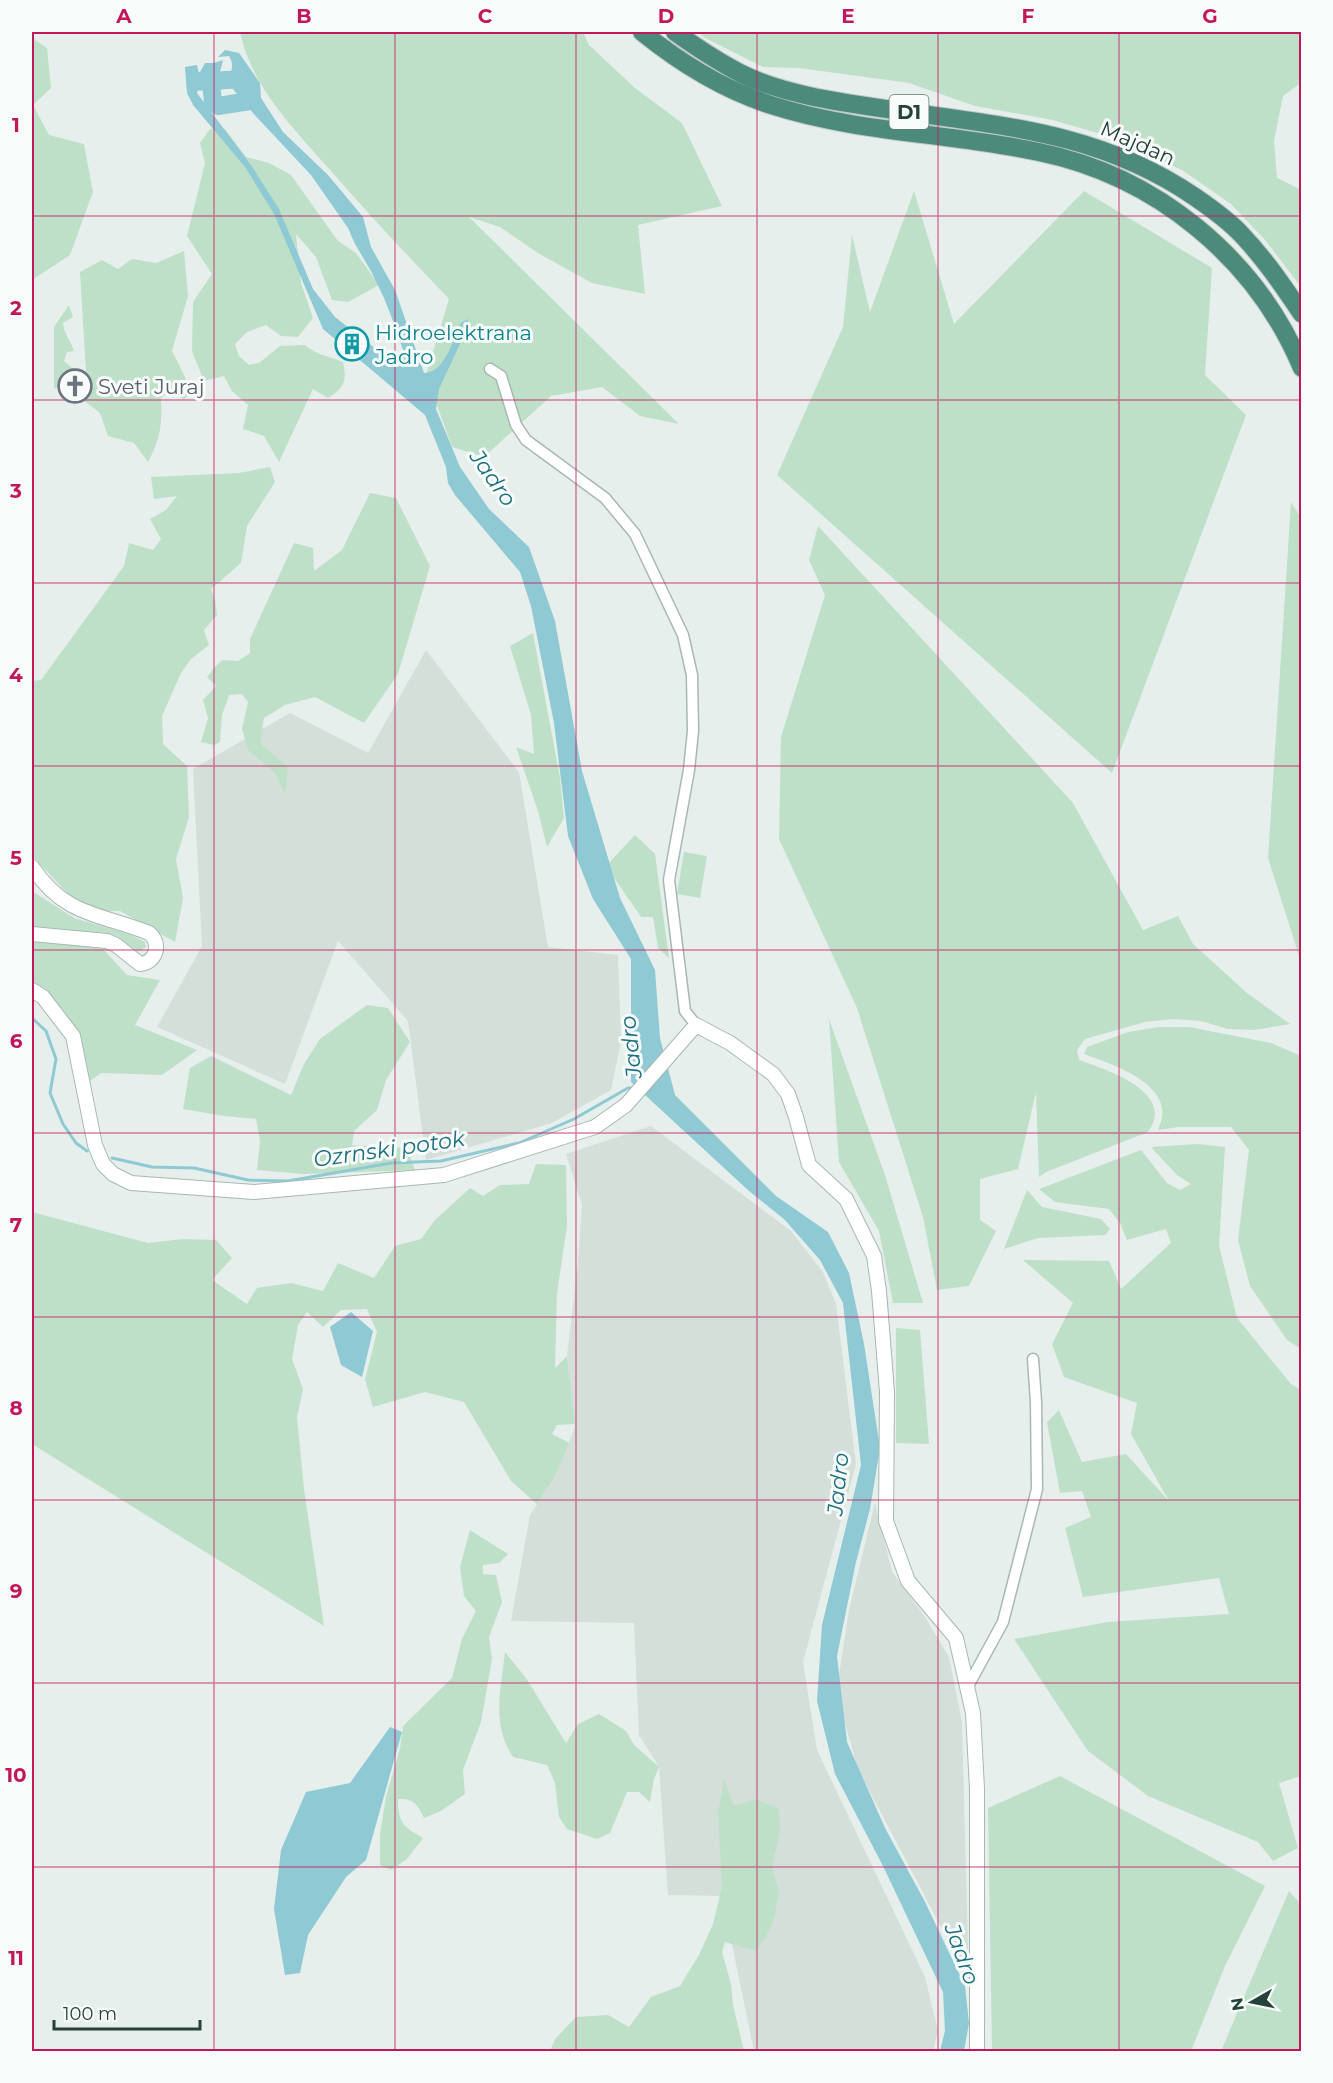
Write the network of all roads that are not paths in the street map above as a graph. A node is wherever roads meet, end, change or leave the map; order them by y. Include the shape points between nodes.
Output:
1 (642, 32) edge
2 (675, 32) edge
3 (1302, 314) edge
4 (1302, 368) edge
5 (490, 369) dead end
6 (32, 867) edge
7 (32, 934) edge
8 (32, 990) edge
9 (696, 1025) junction
10 (1033, 1359) dead end
11 (967, 1688) junction
12 (977, 2052) edge

1 - 4 highway, Majdan / D1 via 725,86 771,105 845,123 1038,151 1105,171 1154,196 1220,246 1263,299
2 - 3 highway, Majdan / D1 via 742,74 776,86 834,101 1044,133 1091,145 1140,164 1208,206 1240,233 1278,277
5 - 9 street via 501,376 516,425 526,440 605,498 635,534 683,635 692,675 693,731 669,880 685,1011
6 - 7 street via 68,905 149,933 156,947 153,959 141,964 107,941
8 - 9 street via 43,997 73,1036 95,1145 103,1164 113,1174 131,1183 254,1192 444,1175 595,1127 626,1105
9 - 11 street via 772,1074 783,1087 809,1165 846,1199 874,1256 887,1392 886,1521 908,1581 956,1638
10 - 11 street via 1037,1490 1003,1622
11 - 12 street via 973,1713 977,1789

